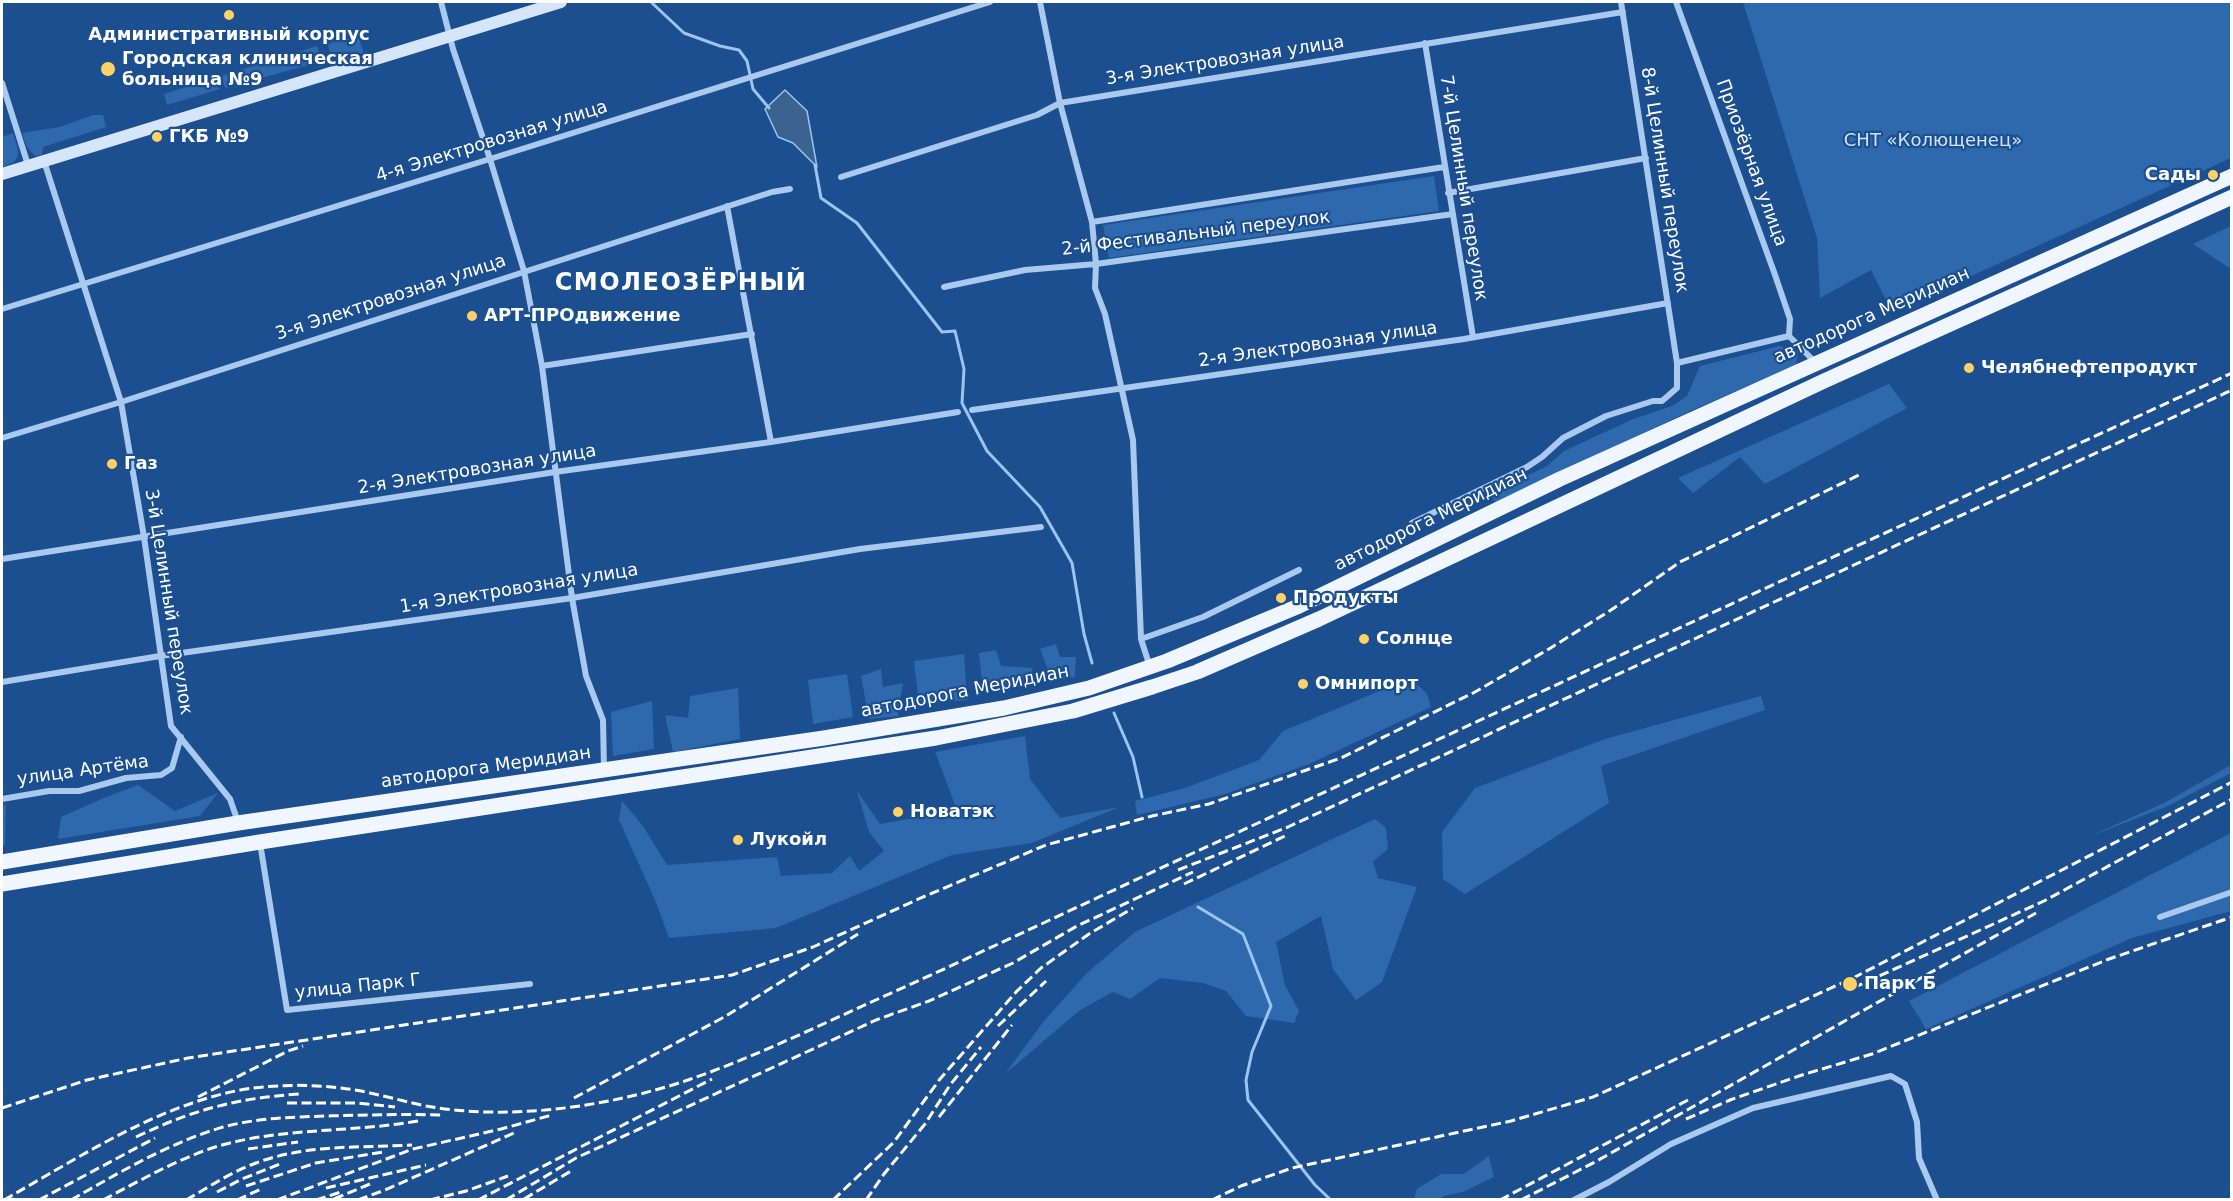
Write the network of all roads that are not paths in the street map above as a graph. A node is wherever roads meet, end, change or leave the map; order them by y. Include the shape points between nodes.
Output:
1 (441, 2) edge
2 (561, 2) edge
3 (990, 2) edge
4 (1040, 2) edge
5 (1622, 2) edge
6 (1676, 2) edge
7 (1623, 12) junction
8 (451, 35) junction
9 (1425, 44) junction
10 (2, 82) edge
11 (1060, 103) junction
12 (1646, 158) junction
13 (490, 159) junction
14 (44, 161) junction
15 (28, 165) junction
16 (1444, 167) junction
17 (2, 174) edge
18 (2232, 176) edge
19 (841, 177) dead end
20 (790, 189) dead end
21 (1448, 193) junction
22 (2232, 197) edge
23 (727, 206) junction
24 (1453, 214) junction
25 (1092, 222) junction
26 (1096, 264) junction
27 (524, 271) junction
28 (84, 284) junction
29 (944, 287) dead end
30 (1668, 303) junction
31 (2, 309) edge
32 (752, 334) junction
33 (1789, 336) junction
34 (1473, 337) junction
35 (1677, 363) junction
36 (1816, 363) junction
37 (542, 366) junction
38 (1824, 381) junction
39 (1120, 389) junction
40 (121, 402) junction
41 (972, 410) dead end
42 (958, 412) dead end
43 (2, 438) edge
44 (771, 442) junction
45 (555, 472) junction
46 (1412, 524) dead end
47 (1041, 527) dead end
48 (144, 537) junction
49 (2, 559) edge
50 (1299, 570) dead end
51 (572, 598) junction
52 (1141, 639) junction
53 (160, 656) junction
54 (1150, 667) junction
55 (2, 682) edge
56 (1157, 686) junction
57 (180, 737) junction
58 (604, 771) junction
59 (2, 799) edge
60 (238, 823) junction
61 (260, 842) junction
62 (2, 862) edge
63 (2, 884) edge
64 (2232, 892) edge
65 (2160, 917) dead end
66 (530, 984) dead end
67 (1574, 1200) edge
68 (1937, 1200) edge

1 - 8 street
2 - 8 street
3 - 13 street, 4-я Электровозная улица
4 - 11 street
5 - 7 street, 8-й Целинный переулок
6 - 33 street, Приозёрная улица via 1790,319
7 - 9 street, 3-я Электровозная улица
7 - 12 street, 8-й Целинный переулок
8 - 13 street
8 - 14 street
9 - 11 street, 3-я Электровозная улица
9 - 16 street, 7-й Целинный переулок
10 - 15 street
11 - 19 street, 3-я Электровозная улица via 1037,115
11 - 25 street
12 - 21 street
12 - 30 street, 8-й Целинный переулок
13 - 27 street
13 - 28 street, 4-я Электровозная улица
14 - 15 street
14 - 28 street, 3-й Целинный переулок
15 - 17 street
16 - 21 street, 7-й Целинный переулок
16 - 25 street, 2-й Фестивальный переулок
18 - 36 main road, автодорога Меридиан
20 - 23 street, 3-я Электровозная улица
21 - 24 street, 7-й Целинный переулок
22 - 38 main road, автодорога Меридиан
23 - 27 street, 3-я Электровозная улица
23 - 32 street
24 - 26 street, 2-й Фестивальный переулок
24 - 34 street, 7-й Целинный переулок
25 - 26 street
26 - 29 street, 2-й Фестивальный переулок via 1025,270
26 - 39 street via 1095,288 1105,314
27 - 37 street
27 - 40 street, 3-я Электровозная улица
28 - 31 street, 4-я Электровозная улица
28 - 40 street, 3-й Целинный переулок
30 - 34 street, 2-я Электровозная улица
30 - 35 street, 8-й Целинный переулок
32 - 37 street
32 - 44 street
33 - 35 street
33 - 36 street
34 - 39 street, 2-я Электровозная улица
35 - 46 street via 1677,388 1662,400 1598,420 1563,438 1527,467
36 - 38 main road
36 - 54 main road, автодорога Меридиан via 1560,479 1299,606
37 - 45 street
38 - 56 main road, автодорога Меридиан via 1319,619
39 - 41 street, 2-я Электровозная улица
39 - 52 street via 1133,440
40 - 43 street, 3-я Электровозная улица
40 - 48 street, 3-й Целинный переулок
42 - 44 street, 2-я Электровозная улица
44 - 45 street, 2-я Электровозная улица
45 - 48 street, 2-я Электровозная улица
45 - 51 street
47 - 51 street, 1-я Электровозная улица via 860,549
48 - 49 street, 2-я Электровозная улица
48 - 53 street, 3-й Целинный переулок
50 - 52 street via 1203,617
51 - 53 street, 1-я Электровозная улица
51 - 58 street via 586,676 603,720
52 - 54 street
53 - 55 street, 1-я Электровозная улица
53 - 57 street, 3-й Целинный переулок via 171,726
54 - 56 main road
54 - 58 main road, автодорога Меридиан via 1089,688 1004,708
56 - 61 main road, автодорога Меридиан via 1073,711 936,738
57 - 59 street, улица Артёма via 172,768 161,775 126,777 79,791 49,790
57 - 60 street, 3-й Целинный переулок via 230,799
58 - 60 main road, автодорога Меридиан
60 - 62 main road, автодорога Меридиан
61 - 63 main road, автодорога Меридиан
61 - 66 street, улица Парк Г via 287,1010
64 - 65 street
67 - 68 street via 1671,1144 1753,1108 1891,1076 1905,1084 1917,1122 1918,1158

